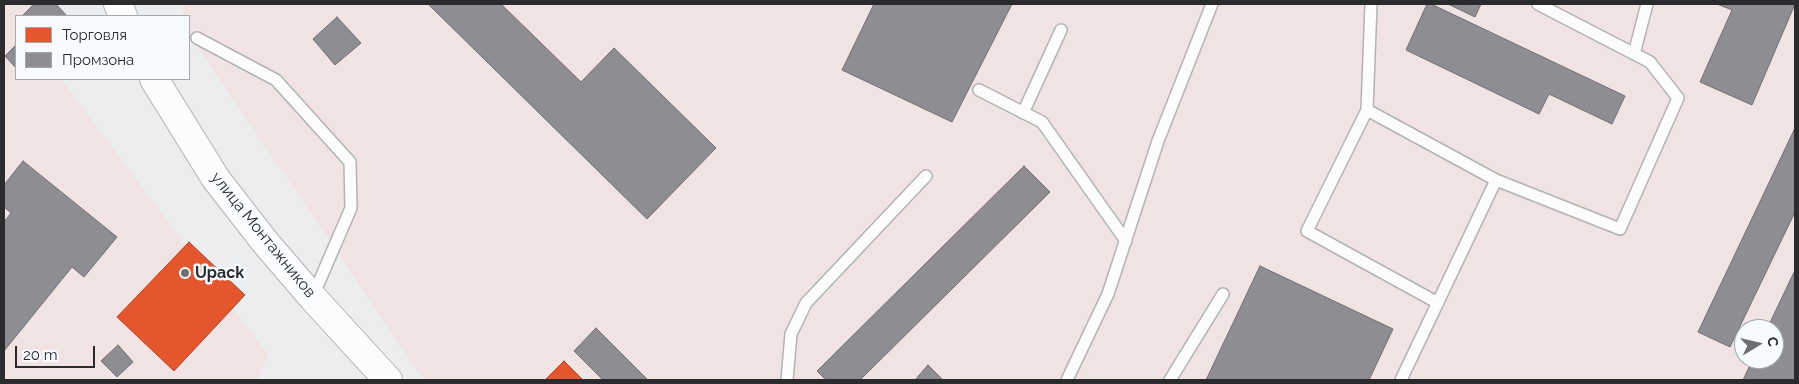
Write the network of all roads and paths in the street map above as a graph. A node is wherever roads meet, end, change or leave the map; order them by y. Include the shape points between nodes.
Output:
1 (1212, 4) edge
2 (1371, 4) edge
3 (1538, 4) edge
4 (1647, 4) edge
5 (1061, 30) dead end
6 (197, 38) dead end
7 (1634, 54) junction
8 (155, 80) edge
9 (978, 90) dead end
10 (1367, 110) junction
11 (1023, 113) junction
12 (926, 176) dead end
13 (1496, 180) junction
14 (1126, 241) junction
15 (1223, 294) dead end
16 (313, 298) junction
17 (1438, 303) junction
18 (388, 380) edge
19 (787, 380) edge
20 (1067, 380) edge
21 (1170, 380) edge
22 (1401, 380) edge

1 - 14 lane via 1158,141
2 - 10 lane
3 - 7 lane
4 - 7 lane
5 - 11 lane
6 - 16 lane via 276,80 350,162 351,208
7 - 13 lane via 1650,62 1678,98 1620,229
8 - 16 main road, улица Монтажников via 216,179
9 - 11 lane
10 - 13 lane
10 - 17 lane via 1307,231
11 - 14 lane via 1042,122
12 - 19 lane via 806,303 791,334
13 - 17 lane
14 - 20 lane via 1108,294
15 - 21 lane
16 - 18 main road, улица Монтажников
17 - 22 lane

